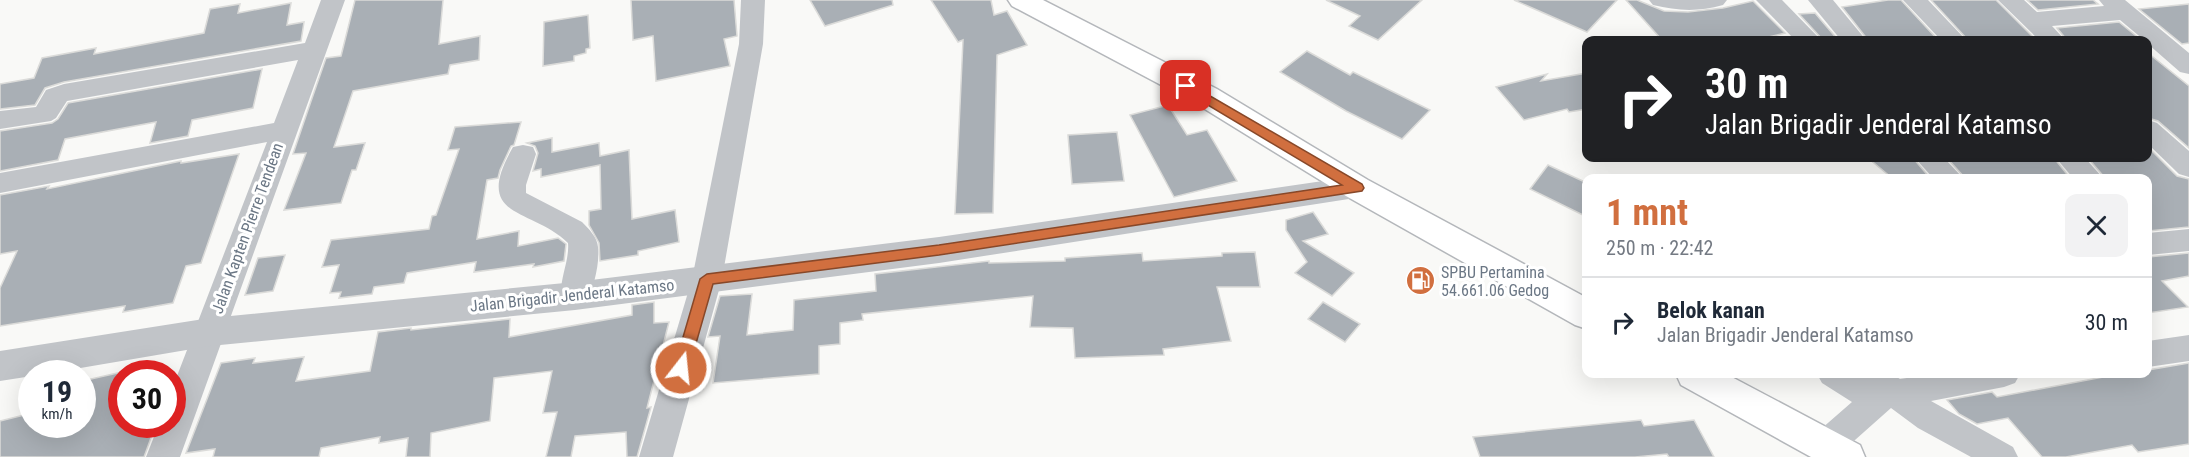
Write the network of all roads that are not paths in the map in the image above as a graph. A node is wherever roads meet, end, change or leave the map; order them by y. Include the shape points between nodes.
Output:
1 (333, 0) edge
2 (753, 0) edge
3 (1022, 0) edge
4 (1661, 0) edge
5 (1715, 0) edge
6 (1768, 0) edge
7 (1820, 0) edge
8 (1915, 0) edge
9 (2010, 0) edge
10 (2118, 6) edge
11 (2030, 20) junction
12 (1805, 36) edge
13 (1851, 36) edge
14 (1950, 36) edge
15 (2048, 36) edge
16 (314, 49) junction
17 (2189, 66) edge
18 (0, 120) edge
19 (283, 130) junction
20 (2152, 133) edge
21 (524, 154) dead end
22 (1932, 162) edge
23 (1956, 162) edge
24 (2073, 162) edge
25 (2189, 167) edge
26 (1945, 174) edge
27 (1966, 174) edge
28 (2085, 174) edge
29 (0, 183) edge
30 (1357, 188) junction
31 (2189, 240) edge
32 (2152, 242) edge
33 (707, 279) junction
34 (575, 296) junction
35 (1582, 312) edge
36 (210, 332) junction
37 (2189, 348) edge
38 (2152, 353) edge
39 (0, 366) edge
40 (1702, 378) edge
41 (1841, 378) edge
42 (1979, 378) edge
43 (1875, 395) edge
44 (1835, 447) edge
45 (163, 457) edge
46 (656, 457) edge
47 (2001, 457) edge

1 - 16 street, Jalan Kapten Pierre Tendean
2 - 33 street via 751,44
3 - 30 highway via 1206,96
4 - 5 street via 1677,4
6 - 12 street
7 - 13 street
8 - 14 street
9 - 11 street
10 - 11 street
10 - 17 street
11 - 15 street
16 - 18 street via 64,93 55,96 42,115
16 - 19 street, Jalan Kapten Pierre Tendean
19 - 29 street
19 - 36 street, Jalan Kapten Pierre Tendean
20 - 25 street
21 - 34 street via 512,185 513,197 576,234 583,244
22 - 26 street
23 - 27 street
24 - 28 street
30 - 33 street, Jalan Brigadir Jenderal Katamso via 939,250
30 - 35 highway
31 - 32 street
33 - 34 street, Jalan Brigadir Jenderal Katamso
33 - 46 street
34 - 36 street, Jalan Brigadir Jenderal Katamso
36 - 39 street, Jalan Brigadir Jenderal Katamso
36 - 45 street, Jalan Kapten Pierre Tendean
37 - 38 street
40 - 44 highway
41 - 43 street
42 - 43 street
43 - 44 street
43 - 47 street via 1930,418

